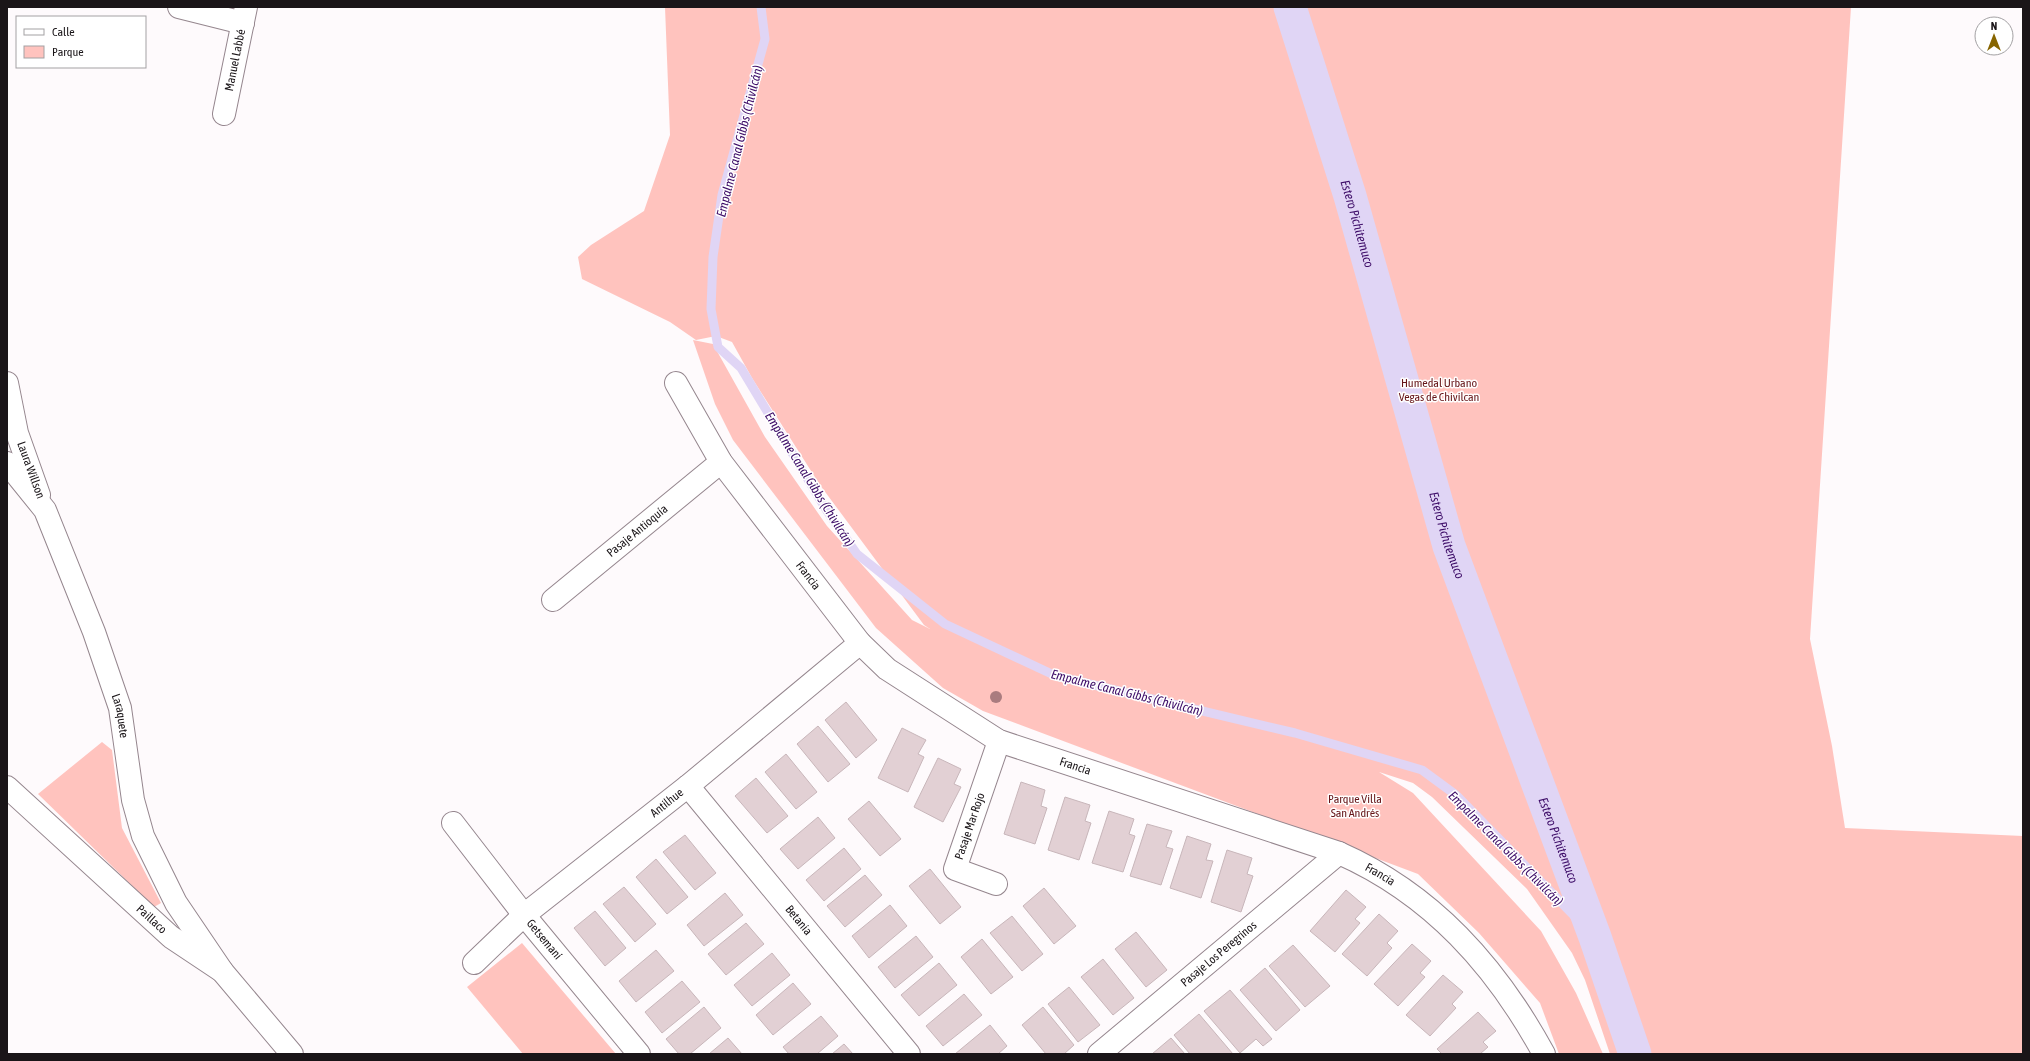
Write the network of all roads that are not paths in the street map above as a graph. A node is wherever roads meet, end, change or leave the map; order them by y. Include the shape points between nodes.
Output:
1 (179, 7) edge
2 (245, 15) edge
3 (224, 114) dead end
4 (7, 383) edge
5 (676, 383) dead end
6 (721, 462) junction
7 (7, 463) edge
8 (45, 510) junction
9 (553, 600) dead end
10 (860, 643) junction
11 (999, 741) junction
12 (688, 786) junction
13 (7, 788) edge
14 (453, 823) dead end
15 (1339, 853) junction
16 (996, 884) dead end
17 (524, 915) junction
18 (474, 963) dead end
19 (222, 971) junction
20 (292, 1054) edge
21 (639, 1054) edge
22 (909, 1054) edge
23 (1099, 1054) edge
24 (1544, 1054) edge

1 - 2 street
2 - 3 street, Manuel Labbé
4 - 8 street, Laura Willson via 17,434
5 - 6 street, Francia
6 - 9 street, Pasaje Antioquía
6 - 10 street, Francia
7 - 8 street, Laraquete
8 - 19 street, Laraquete via 94,632 120,708 133,800 143,836 176,903
10 - 11 street, Francia via 887,668
10 - 12 street, Antilhue
11 - 15 street, Francia
11 - 16 street, Pasaje Mar Rojo via 955,869
12 - 17 street, Antilhue
12 - 22 street, Betania
13 - 19 street, Paillaco via 171,937
14 - 17 street, Getsemaní
15 - 23 street, Pasaje Los Peregrinos
15 - 24 street, Francia via 1386,876 1440,919 1475,954 1508,994
17 - 18 street, Antilhue
17 - 21 street, Getsemaní
19 - 20 street, Paillaco

